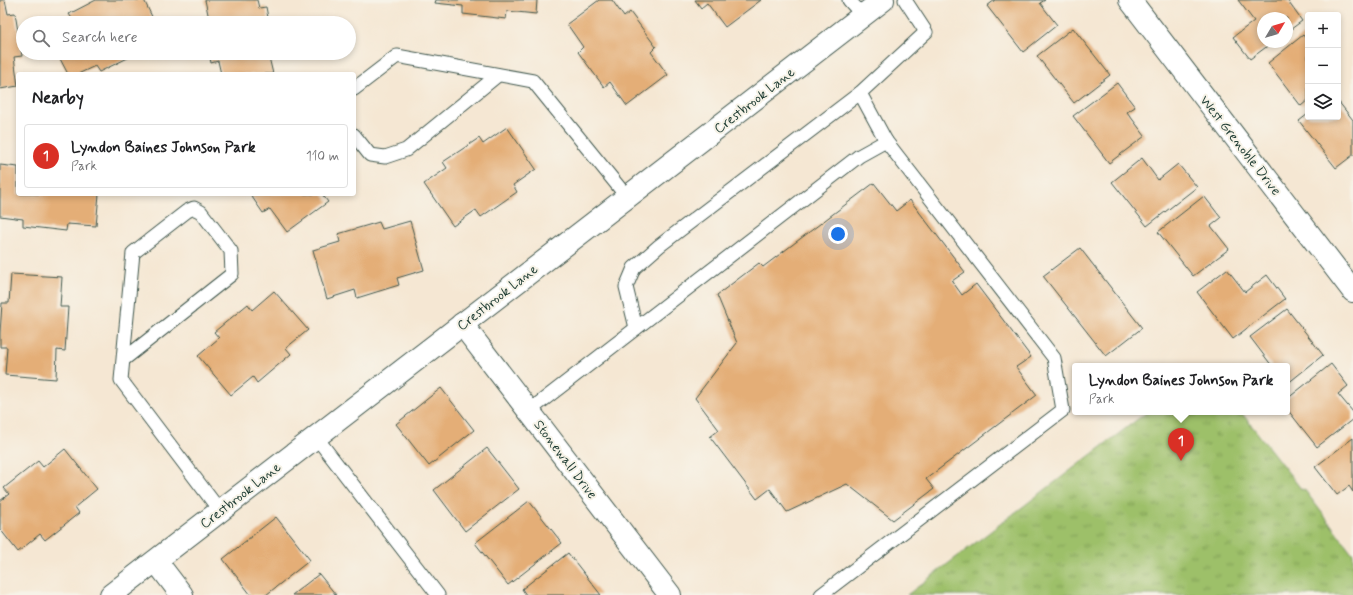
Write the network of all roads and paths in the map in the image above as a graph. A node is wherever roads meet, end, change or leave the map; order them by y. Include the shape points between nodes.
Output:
1 (883, 0) edge
2 (904, 0) edge
3 (1130, 0) edge
4 (856, 8) edge
5 (498, 75) junction
6 (356, 88) edge
7 (860, 92) junction
8 (356, 138) edge
9 (886, 142) junction
10 (627, 197) junction
11 (1353, 291) edge
12 (462, 324) junction
13 (636, 328) junction
14 (123, 360) junction
15 (529, 411) junction
16 (316, 436) junction
17 (220, 511) junction
18 (156, 561) junction
19 (110, 595) edge
20 (182, 595) edge
21 (438, 595) edge
22 (670, 595) edge
23 (822, 595) edge

1 - 4 street, Crestbrook Lane
2 - 7 lane via 926,32
3 - 11 street, West Grenoble Drive
4 - 10 street, Crestbrook Lane
5 - 6 lane via 397,56
5 - 8 lane via 406,150 385,157 370,155
5 - 10 lane via 534,81
7 - 9 lane
7 - 13 lane via 634,268 626,287
9 - 13 lane via 859,156
9 - 23 lane via 1054,358 1063,410
10 - 12 street, Crestbrook Lane
12 - 15 street, Stonewall Drive
12 - 16 street, Crestbrook Lane
13 - 15 lane
14 - 14 lane via 133,253 194,208 201,212 231,251 232,274
14 - 17 lane via 121,380
15 - 22 street, Stonewall Drive
16 - 17 street, Crestbrook Lane
16 - 21 lane
17 - 18 street, Crestbrook Lane
18 - 19 street, Crestbrook Lane
18 - 20 street

